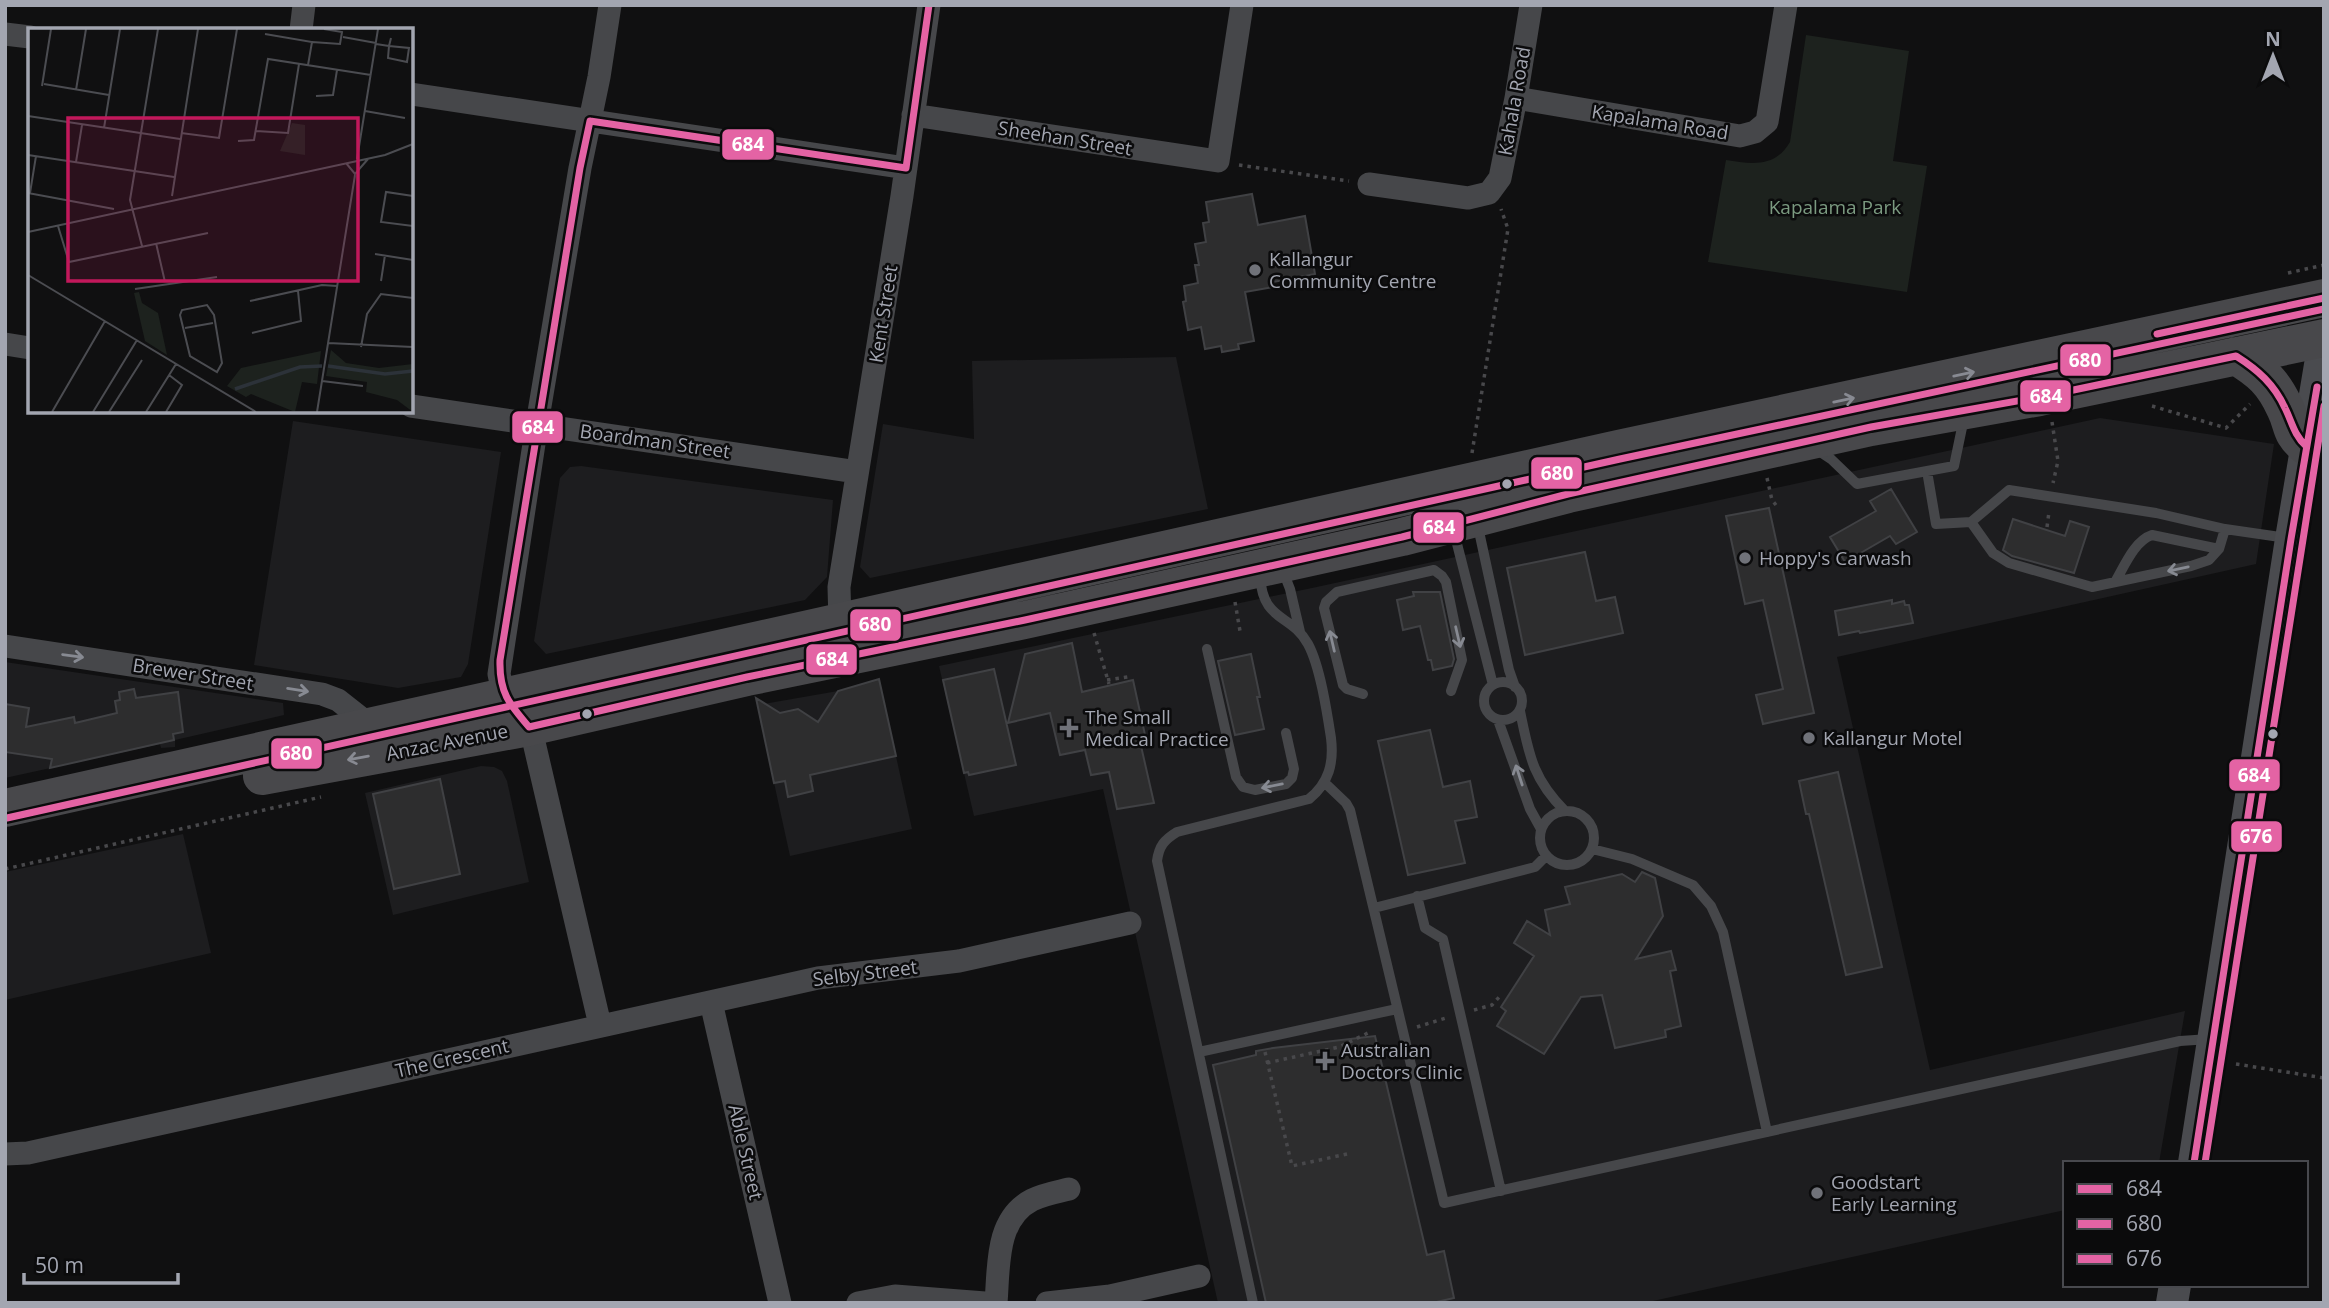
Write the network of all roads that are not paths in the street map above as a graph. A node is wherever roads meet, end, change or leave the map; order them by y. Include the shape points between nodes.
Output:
1 (304, 5) edge
2 (610, 5) edge
3 (929, 5) edge
4 (1242, 5) edge
5 (1531, 5) edge
6 (1786, 5) edge
7 (301, 28) edge
8 (5, 34) edge
9 (28, 37) edge
10 (413, 94) edge
11 (1516, 98) junction
12 (913, 116) junction
13 (590, 121) junction
14 (906, 168) junction
15 (1369, 184) road end
16 (2324, 298) edge
17 (2324, 339) edge
18 (5, 344) edge
19 (28, 348) edge
20 (2236, 356) junction
21 (413, 406) edge
22 (1965, 410) junction
23 (537, 424) junction
24 (2315, 434) edge
25 (1805, 441) junction
26 (1927, 471) junction
27 (857, 472) junction
28 (1461, 495) junction
29 (1970, 522) junction
30 (1258, 529) junction
31 (2225, 529) junction
32 (2291, 538) junction
33 (2219, 549) junction
34 (1269, 566) junction
35 (2115, 582) junction
36 (840, 622) junction
37 (1300, 632) junction
38 (5, 646) edge
39 (1207, 649) dead end
40 (1493, 685) junction
41 (1515, 687) junction
42 (1451, 691) dead end
43 (1363, 694) dead end
44 (504, 696) junction
45 (1520, 710) junction
46 (1498, 720) junction
47 (371, 726) junction
48 (528, 727) junction
49 (1286, 733) dead end
50 (1325, 783) junction
51 (5, 808) edge
52 (1564, 811) junction
53 (1541, 830) junction
54 (5, 832) edge
55 (1592, 849) junction
56 (1546, 856) junction
57 (1417, 896) junction
58 (1374, 908) junction
59 (1130, 923) dead end
60 (711, 1002) junction
61 (1397, 1009) junction
62 (600, 1025) junction
63 (2213, 1039) junction
64 (1199, 1052) junction
65 (1767, 1132) junction
66 (5, 1154) edge
67 (2194, 1161) edge
68 (1069, 1189) dead end
69 (1502, 1191) junction
70 (1199, 1276) dead end
71 (780, 1303) edge
72 (858, 1303) edge
73 (985, 1303) edge
74 (996, 1303) edge
75 (1046, 1303) edge
76 (1253, 1303) edge

1 - 7 street
2 - 13 street
3 - 12 street, Kent Street
4 - 12 street, Sheehan Street via 1217,161
5 - 11 street, Kahala Road
6 - 11 street, Kapalama Road via 1767,122 1755,132 1740,136
8 - 9 street
10 - 13 street
11 - 15 street, Kahala Road via 1500,178 1489,193 1468,198
12 - 14 street, Kent Street
13 - 14 street
13 - 23 street
14 - 27 street, Kent Street
28 -> 16 highway, Anzac Avenue via 1898,388
17 - 20 highway, Anzac Avenue
17 - 24 street
18 - 19 street
20 - 22 highway, Anzac Avenue
20 - 24 highway via 2270,381 2294,436
21 - 23 street, Boardman Street
22 - 25 highway, Anzac Avenue
22 - 26 lane via 1954,466
23 - 27 street, Boardman Street
23 - 44 street via 500,660
24 - 32 street
25 - 26 lane via 1857,484
25 - 28 highway, Anzac Avenue via 1569,494
26 - 29 lane via 1936,524
27 - 36 street, Kent Street via 839,587
28 - 30 highway, Anzac Avenue
28 - 34 highway, Anzac Avenue
28 - 40 lane
28 - 41 lane
29 - 31 lane via 2009,490
29 - 35 lane via 1993,553 2008,563 2092,587
30 - 34 lane
30 - 34 lane
30 - 36 highway, Anzac Avenue
31 - 32 lane
31 - 33 lane
32 - 63 street
33 -> 35 lane via 2209,561
33 - 35 lane via 2144,538
34 - 37 lane via 1290,589
34 - 37 lane via 1262,594 1279,618
34 - 48 highway, Anzac Avenue
36 - 44 highway, Anzac Avenue
37 - 50 lane via 1313,654 1330,731 1332,761
38 -> 47 street, Brewer Street via 321,694 338,700
49 -> 39 lane via 1292,778 1286,784 1255,790 1243,787 1236,777
40 - 41 lane via 1504,682
40 - 46 lane via 1486,694 1485,707
41 - 45 lane via 1522,700
43 -> 42 lane via 1347,689 1340,679 1326,602 1337,592 1434,570 1446,582 1461,651 1461,668
44 - 47 highway, Anzac Avenue
44 - 48 street
45 - 46 lane via 1511,719
45 - 52 lane via 1534,772
53 -> 46 lane
47 - 51 highway, Anzac Avenue
48 -> 54 highway, Anzac Avenue via 280,772
48 - 62 street
50 - 58 lane via 1350,810
50 - 64 lane via 1309,799 1177,831 1158,849
52 - 53 lane via 1550,817
52 - 55 lane via 1578,813 1589,822 1594,835
53 - 56 lane
55 - 56 lane via 1575,864 1560,864
55 - 65 lane via 1632,859 1693,885 1711,905 1723,932
56 - 57 lane via 1535,867
57 - 58 lane
57 - 69 lane via 1425,929 1443,939
58 - 61 lane
59 - 60 street, Selby Street via 959,961 818,978
60 - 62 street, Selby Street
60 - 71 street, Able Street
61 - 64 lane
61 - 69 lane via 1444,1203
62 - 66 street, The Crescent via 28,1153
63 - 65 lane via 2180,1041
63 - 67 street
64 - 76 lane
65 - 69 lane
68 - 74 street via 1031,1200 1010,1221 1000,1246
70 - 75 street via 1110,1296
72 - 73 street via 895,1296

